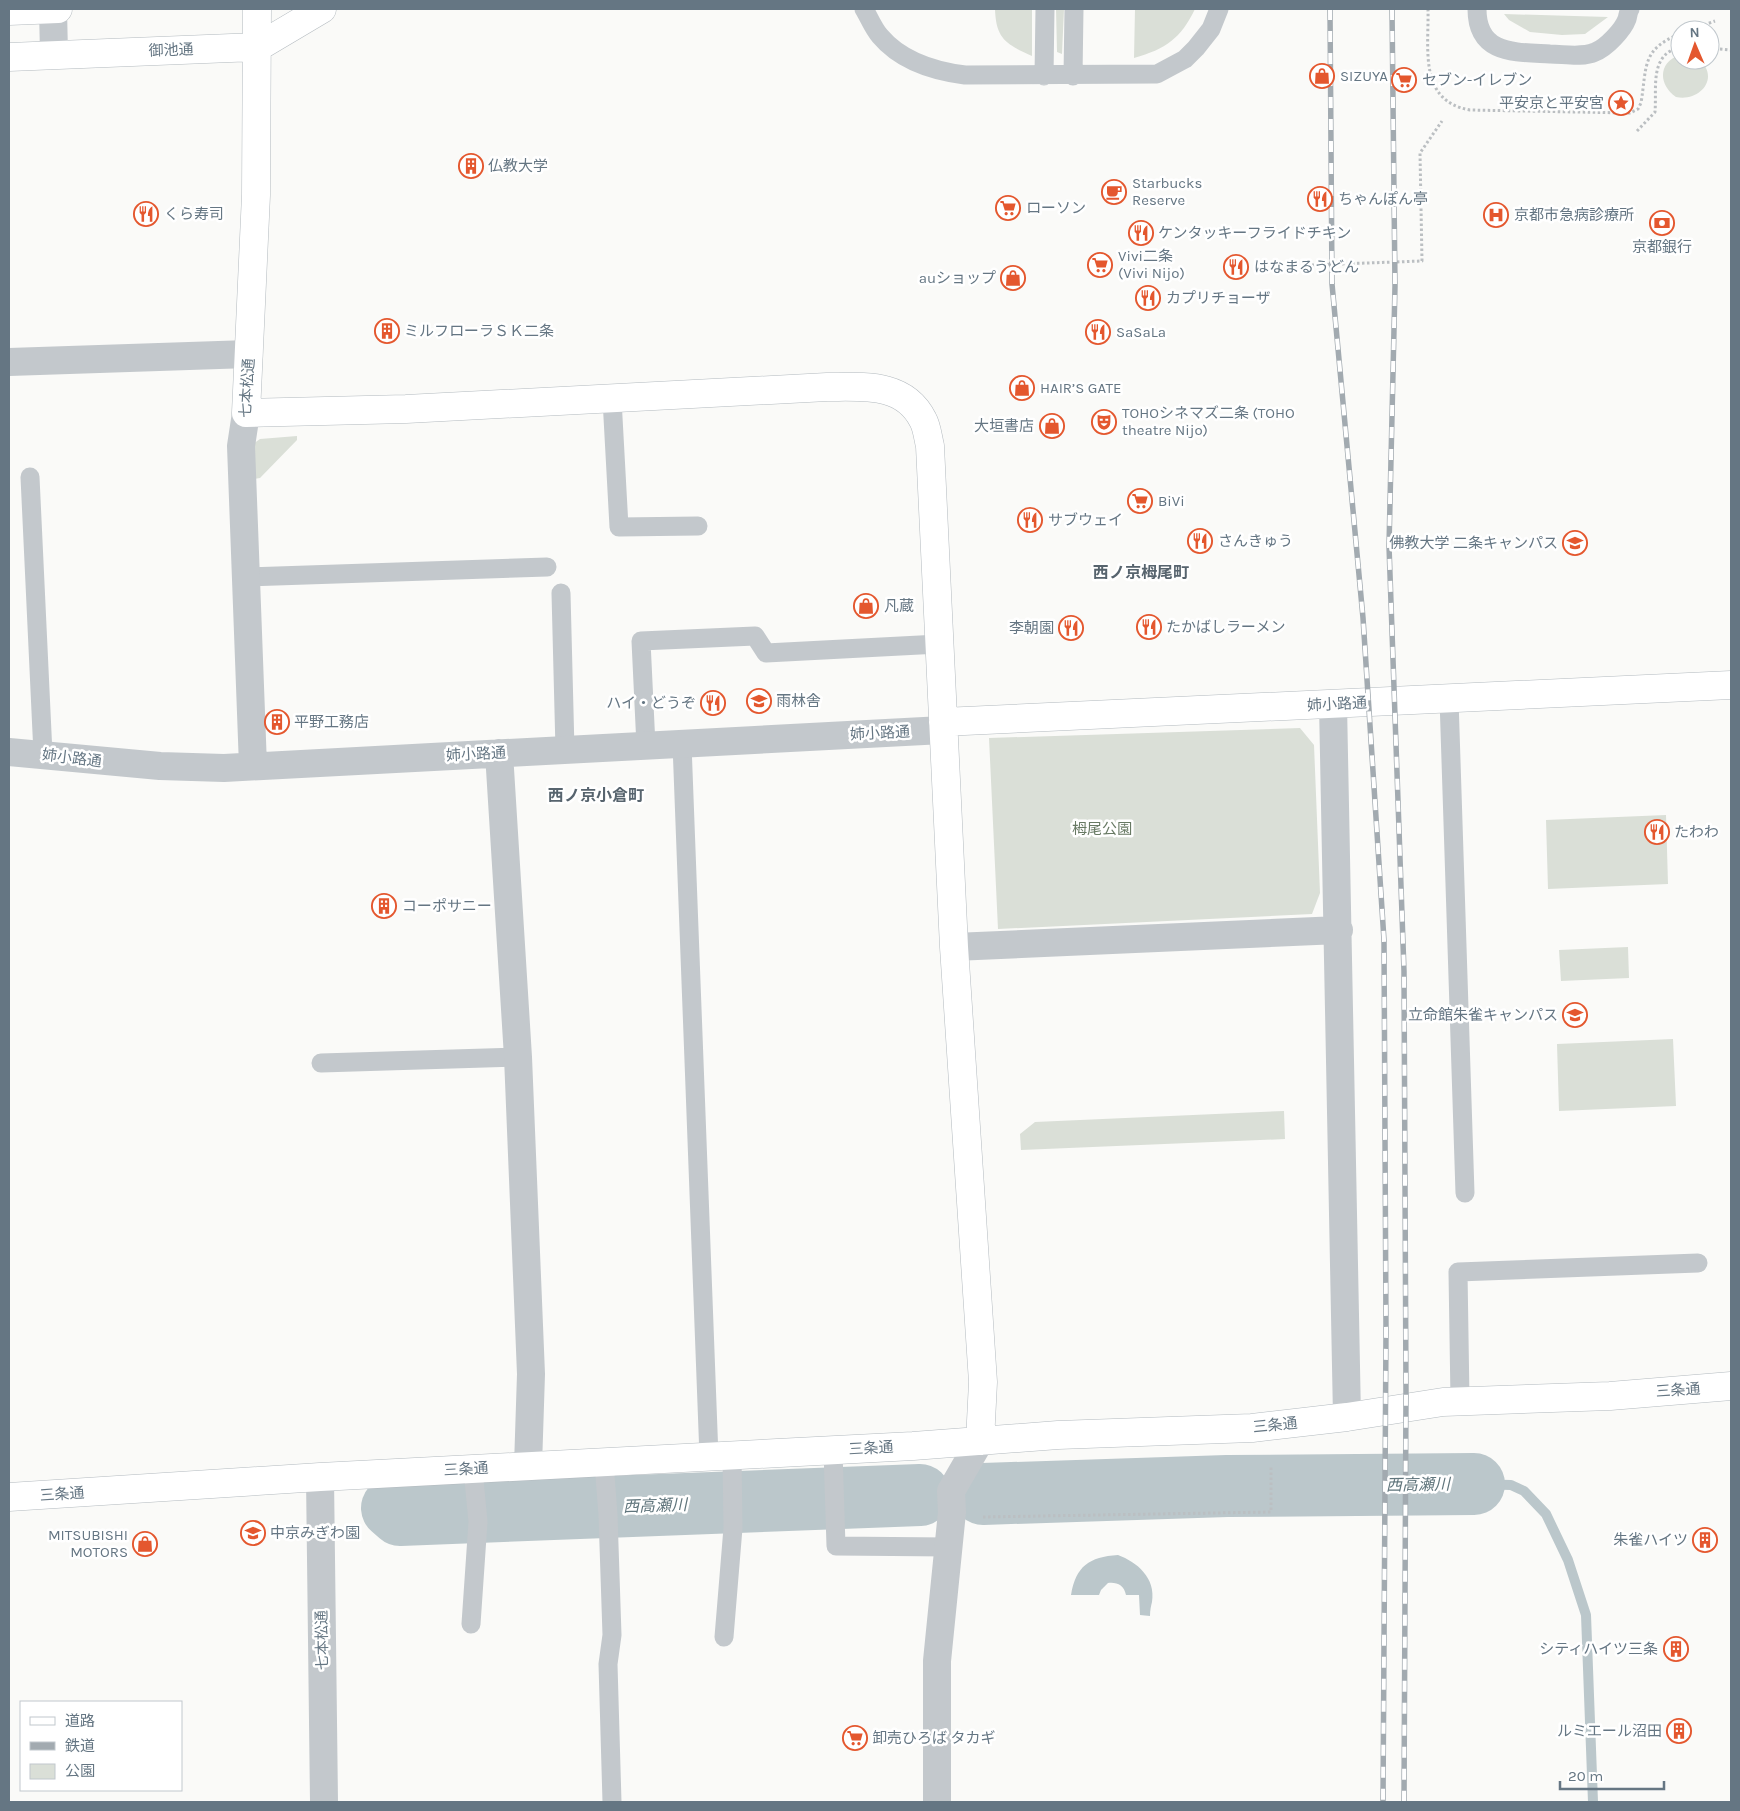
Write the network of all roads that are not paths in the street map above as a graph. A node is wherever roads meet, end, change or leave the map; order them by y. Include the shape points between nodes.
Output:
1 (54, 9) edge
2 (58, 9) edge
3 (257, 9) edge
4 (322, 9) edge
5 (864, 9) edge
6 (1045, 9) edge
7 (1074, 9) edge
8 (1219, 9) edge
9 (1477, 9) edge
10 (1629, 10) edge
11 (9, 11) edge
12 (258, 47) junction
13 (54, 54) junction
14 (9, 57) edge
15 (1044, 76) junction
16 (1073, 76) junction
17 (249, 354) junction
18 (9, 362) edge
19 (612, 399) junction
20 (246, 413) junction
21 (30, 477) dead end
22 (698, 526) dead end
23 (548, 567) dead end
24 (245, 577) junction
25 (561, 593) dead end
26 (939, 644) junction
27 (1731, 685) edge
28 (1449, 699) junction
29 (1333, 704) junction
30 (943, 726) junction
31 (682, 744) junction
32 (646, 746) junction
33 (565, 750) junction
34 (9, 752) edge
35 (499, 753) junction
36 (42, 754) junction
37 (253, 766) junction
38 (1339, 930) junction
39 (954, 947) junction
40 (518, 1058) junction
41 (321, 1063) dead end
42 (1465, 1193) dead end
43 (1698, 1263) dead end
44 (1731, 1386) edge
45 (1460, 1400) junction
46 (1347, 1417) junction
47 (980, 1441) junction
48 (833, 1450) junction
49 (721, 1456) junction
50 (604, 1462) junction
51 (528, 1466) junction
52 (473, 1469) junction
53 (320, 1477) junction
54 (9, 1497) edge
55 (948, 1547) junction
56 (471, 1624) dead end
57 (724, 1637) dead end
58 (324, 1802) edge
59 (612, 1802) edge
60 (937, 1802) edge

1 - 2 street
1 - 11 street
1 - 13 street
3 - 12 street, 七本松通
4 - 12 street, 御池通
5 - 15 lane via 879,35 894,50 925,67 966,75
6 - 15 lane
7 - 16 lane
8 - 16 lane via 1212,29 1196,48 1185,59 1157,74
9 - 10 lane via 1482,33 1493,45 1507,52 1579,55 1605,46 1626,21
12 - 13 street, 御池通
12 - 17 street, 七本松通
13 - 14 street, 御池通
15 - 16 lane
17 - 18 street
17 - 20 street, 七本松通
19 - 20 street
19 - 22 lane via 619,527
19 - 26 street via 827,386 878,388 903,396 923,420 930,446
20 - 24 street, 七本松通 via 241,446
21 - 36 lane
23 - 24 lane
24 - 37 street, 七本松通
25 - 33 lane
26 - 30 street
26 - 32 lane via 766,653 755,636 641,641
27 - 28 street, 姉小路通
28 - 29 street, 姉小路通
28 - 42 lane
29 - 30 street, 姉小路通
29 - 38 street
30 - 31 street, 姉小路通
30 - 39 street
31 - 32 street, 姉小路通
31 - 49 lane
32 - 33 street, 姉小路通
33 - 35 street, 姉小路通
34 - 36 street, 姉小路通
35 - 37 street, 姉小路通
35 - 40 street
36 - 37 street, 姉小路通 via 160,766
38 - 39 street
38 - 46 street
39 - 47 street via 983,1382
40 - 41 lane
40 - 51 street via 531,1374
43 - 45 lane via 1458,1272
44 - 45 street, 三条通 via 1610,1396
45 - 46 street, 三条通
46 - 47 street, 三条通 via 1252,1428
47 - 48 street, 三条通
47 - 55 street via 951,1491
48 - 49 street, 三条通
48 - 55 lane via 836,1546
49 - 50 street, 三条通
49 - 57 lane via 733,1490
50 - 51 street, 三条通
50 - 59 lane via 612,1635 608,1664
51 - 52 street, 三条通
52 - 53 street, 三条通
52 - 56 lane via 477,1514
53 - 54 street, 三条通
53 - 58 street, 七本松通
55 - 60 street via 938,1661

